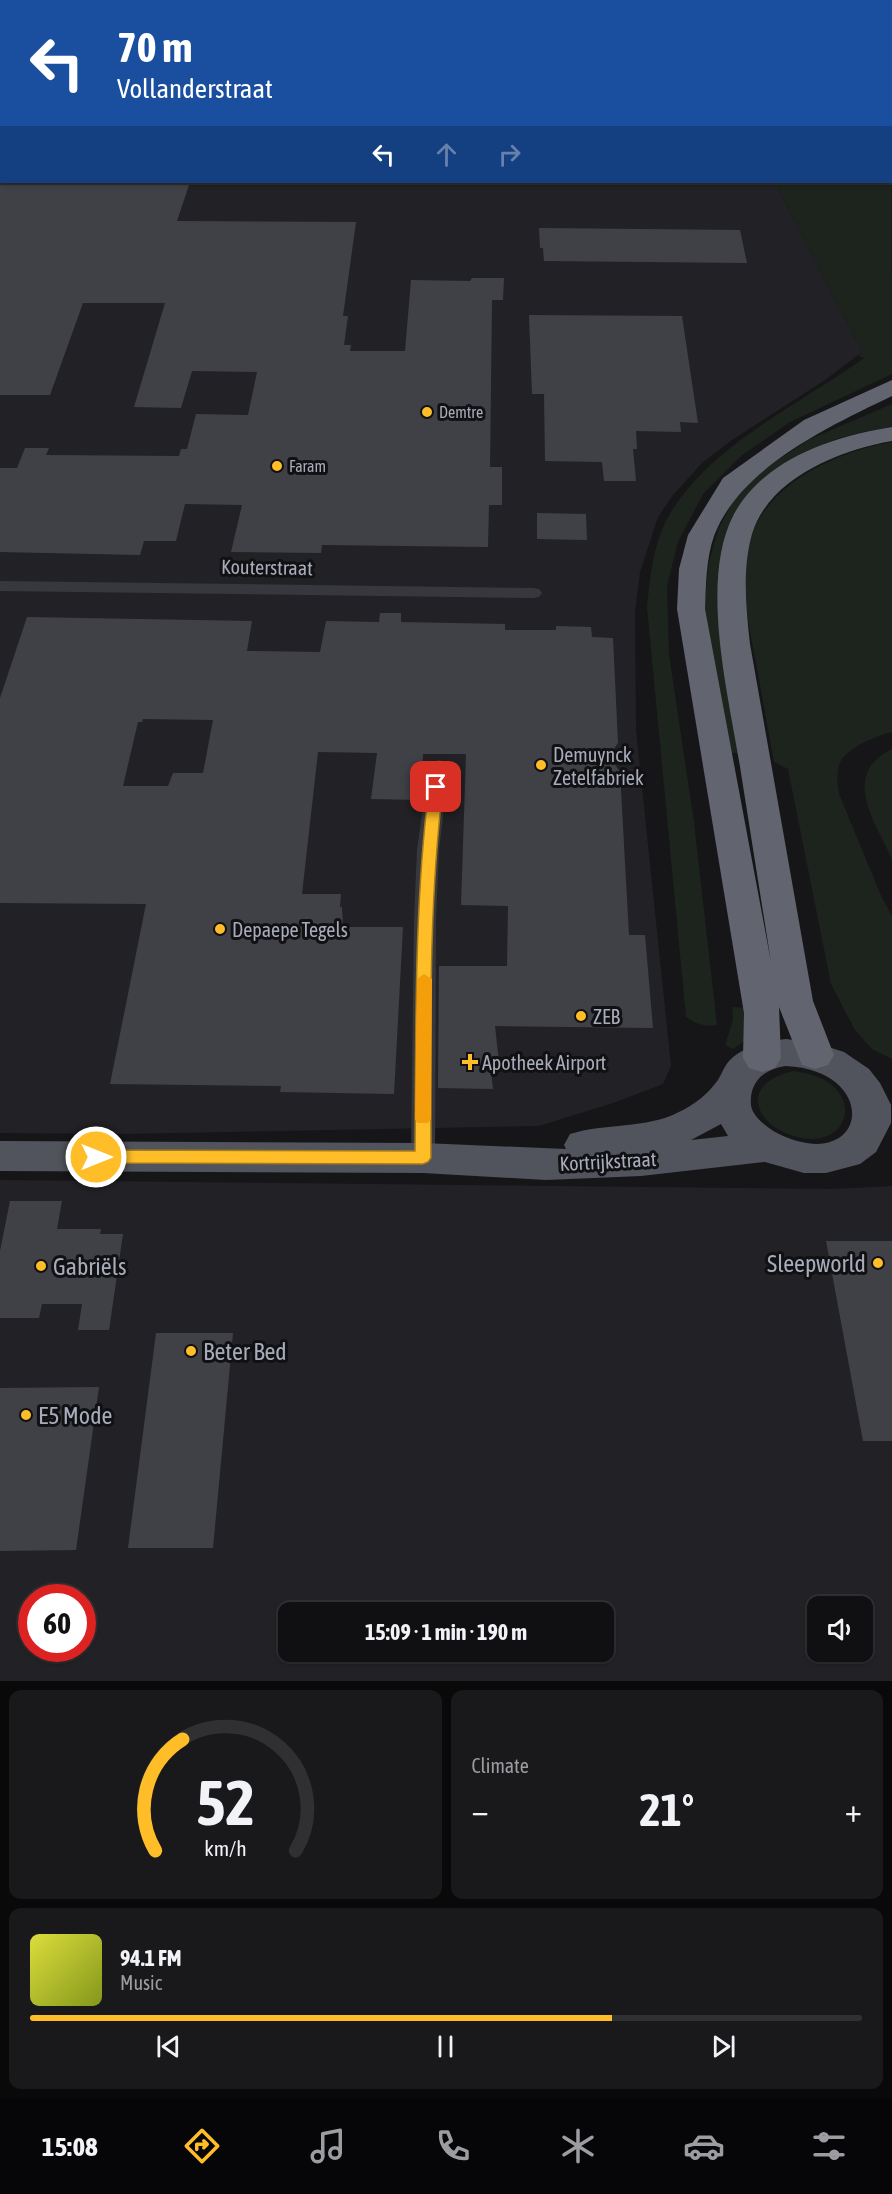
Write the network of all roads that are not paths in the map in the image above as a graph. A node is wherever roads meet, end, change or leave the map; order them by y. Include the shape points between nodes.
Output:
1 (892, 387) edge
2 (892, 434) edge
3 (0, 586) edge
4 (532, 593) dead end
5 (439, 766) dead end
6 (816, 1055) junction
7 (762, 1058) junction
8 (733, 1088) junction
9 (879, 1092) edge
10 (880, 1136) edge
11 (765, 1147) junction
12 (0, 1156) edge
13 (436, 1158) junction

1 - 7 highway via 813,425 732,484 701,535 693,569 691,609 762,1013
2 - 6 highway via 824,452 777,480 753,505 740,532 731,587 739,660 795,1001
3 - 4 street, Kouterstraat
5 - 13 street via 428,850 425,921
6 - 7 main road via 788,1052
6 - 9 main road via 845,1068
7 - 8 main road via 743,1070
8 - 11 main road via 733,1109 744,1130
8 - 13 main road, Kortrijkstraat via 711,1114 677,1130 547,1150
9 - 10 main road via 873,1111
10 - 11 main road via 848,1152 824,1158 794,1157
11 - 13 main road, Kortrijkstraat via 633,1162 546,1165
12 - 13 main road, Kortrijkstraat

